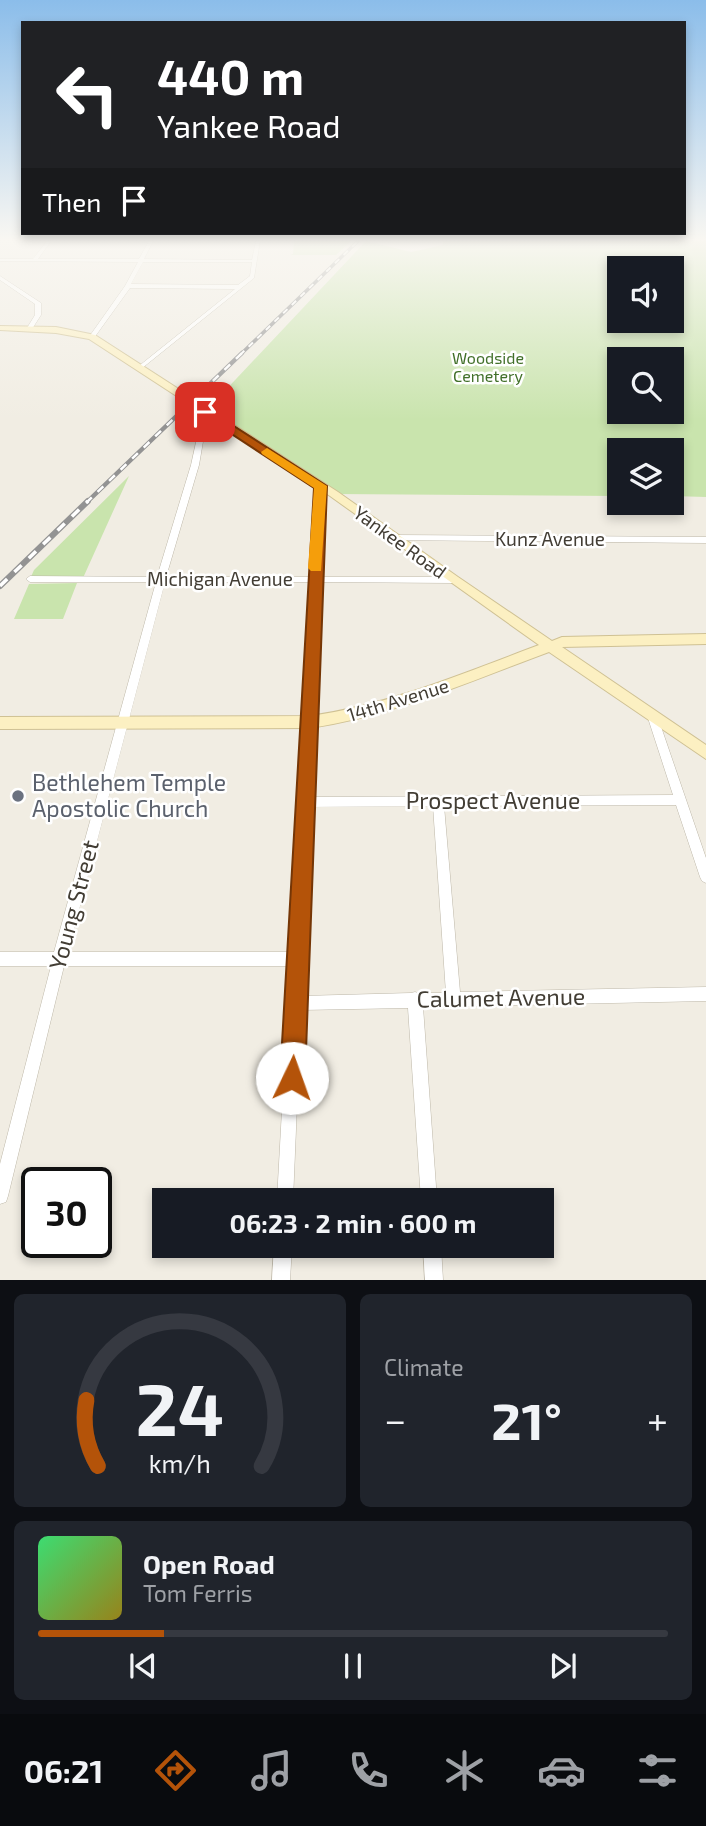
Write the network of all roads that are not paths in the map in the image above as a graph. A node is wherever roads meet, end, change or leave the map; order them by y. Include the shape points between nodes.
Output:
1 (35, 301) edge
2 (118, 301) edge
3 (223, 301) edge
4 (0, 328) edge
5 (30, 328) junction
6 (92, 337) junction
7 (141, 367) junction
8 (205, 412) junction
9 (320, 486) junction
10 (393, 538) junction
11 (706, 540) edge
12 (30, 579) dead end
13 (161, 579) junction
14 (315, 579) junction
15 (453, 580) junction
16 (706, 639) edge
17 (550, 646) junction
18 (652, 715) junction
19 (310, 722) junction
20 (0, 723) edge
21 (124, 724) junction
22 (706, 753) edge
23 (681, 800) junction
24 (438, 801) junction
25 (304, 802) junction
26 (706, 877) edge
27 (0, 959) edge
28 (298, 959) junction
29 (59, 960) junction
30 (706, 993) edge
31 (453, 998) junction
32 (415, 999) junction
33 (296, 1003) junction
34 (286, 1188) edge
35 (428, 1188) edge
36 (0, 1196) edge
37 (282, 1258) edge
38 (433, 1258) edge
39 (281, 1280) edge
40 (434, 1280) edge

1 - 5 street via 38,315
2 - 6 street
3 - 7 street
4 - 5 street
5 - 6 street
6 - 7 street, Yankee Road
7 - 8 street, Yankee Road
8 - 9 street, Yankee Road
8 - 13 street, Young Street via 195,465
9 - 10 street, Yankee Road
9 - 14 street
10 - 11 street, Kunz Avenue
10 - 15 street, Yankee Road
12 - 13 street, Michigan Avenue
13 - 14 street, Michigan Avenue
13 - 21 street, Young Street
14 - 15 street, Michigan Avenue
14 - 19 street
15 - 17 street, Yankee Road
16 - 17 street, 14th Avenue via 574,640
17 - 18 street, Yankee Road
17 - 19 street, 14th Avenue via 393,704 345,718
18 - 22 street, Yankee Road
18 - 23 street
19 - 21 street, 14th Avenue
19 - 25 street
20 - 21 street, 14th Avenue
21 - 29 street, Young Street
23 - 24 street, Prospect Avenue
23 - 26 street
24 - 25 street, Prospect Avenue
24 - 31 street
25 - 28 street
27 - 29 street
28 - 29 street
28 - 33 street
29 - 36 street, Young Street
30 - 31 street, Calumet Avenue
31 - 32 street, Calumet Avenue
32 - 33 street, Calumet Avenue
32 - 35 street
33 - 34 street
37 - 39 street
38 - 40 street

